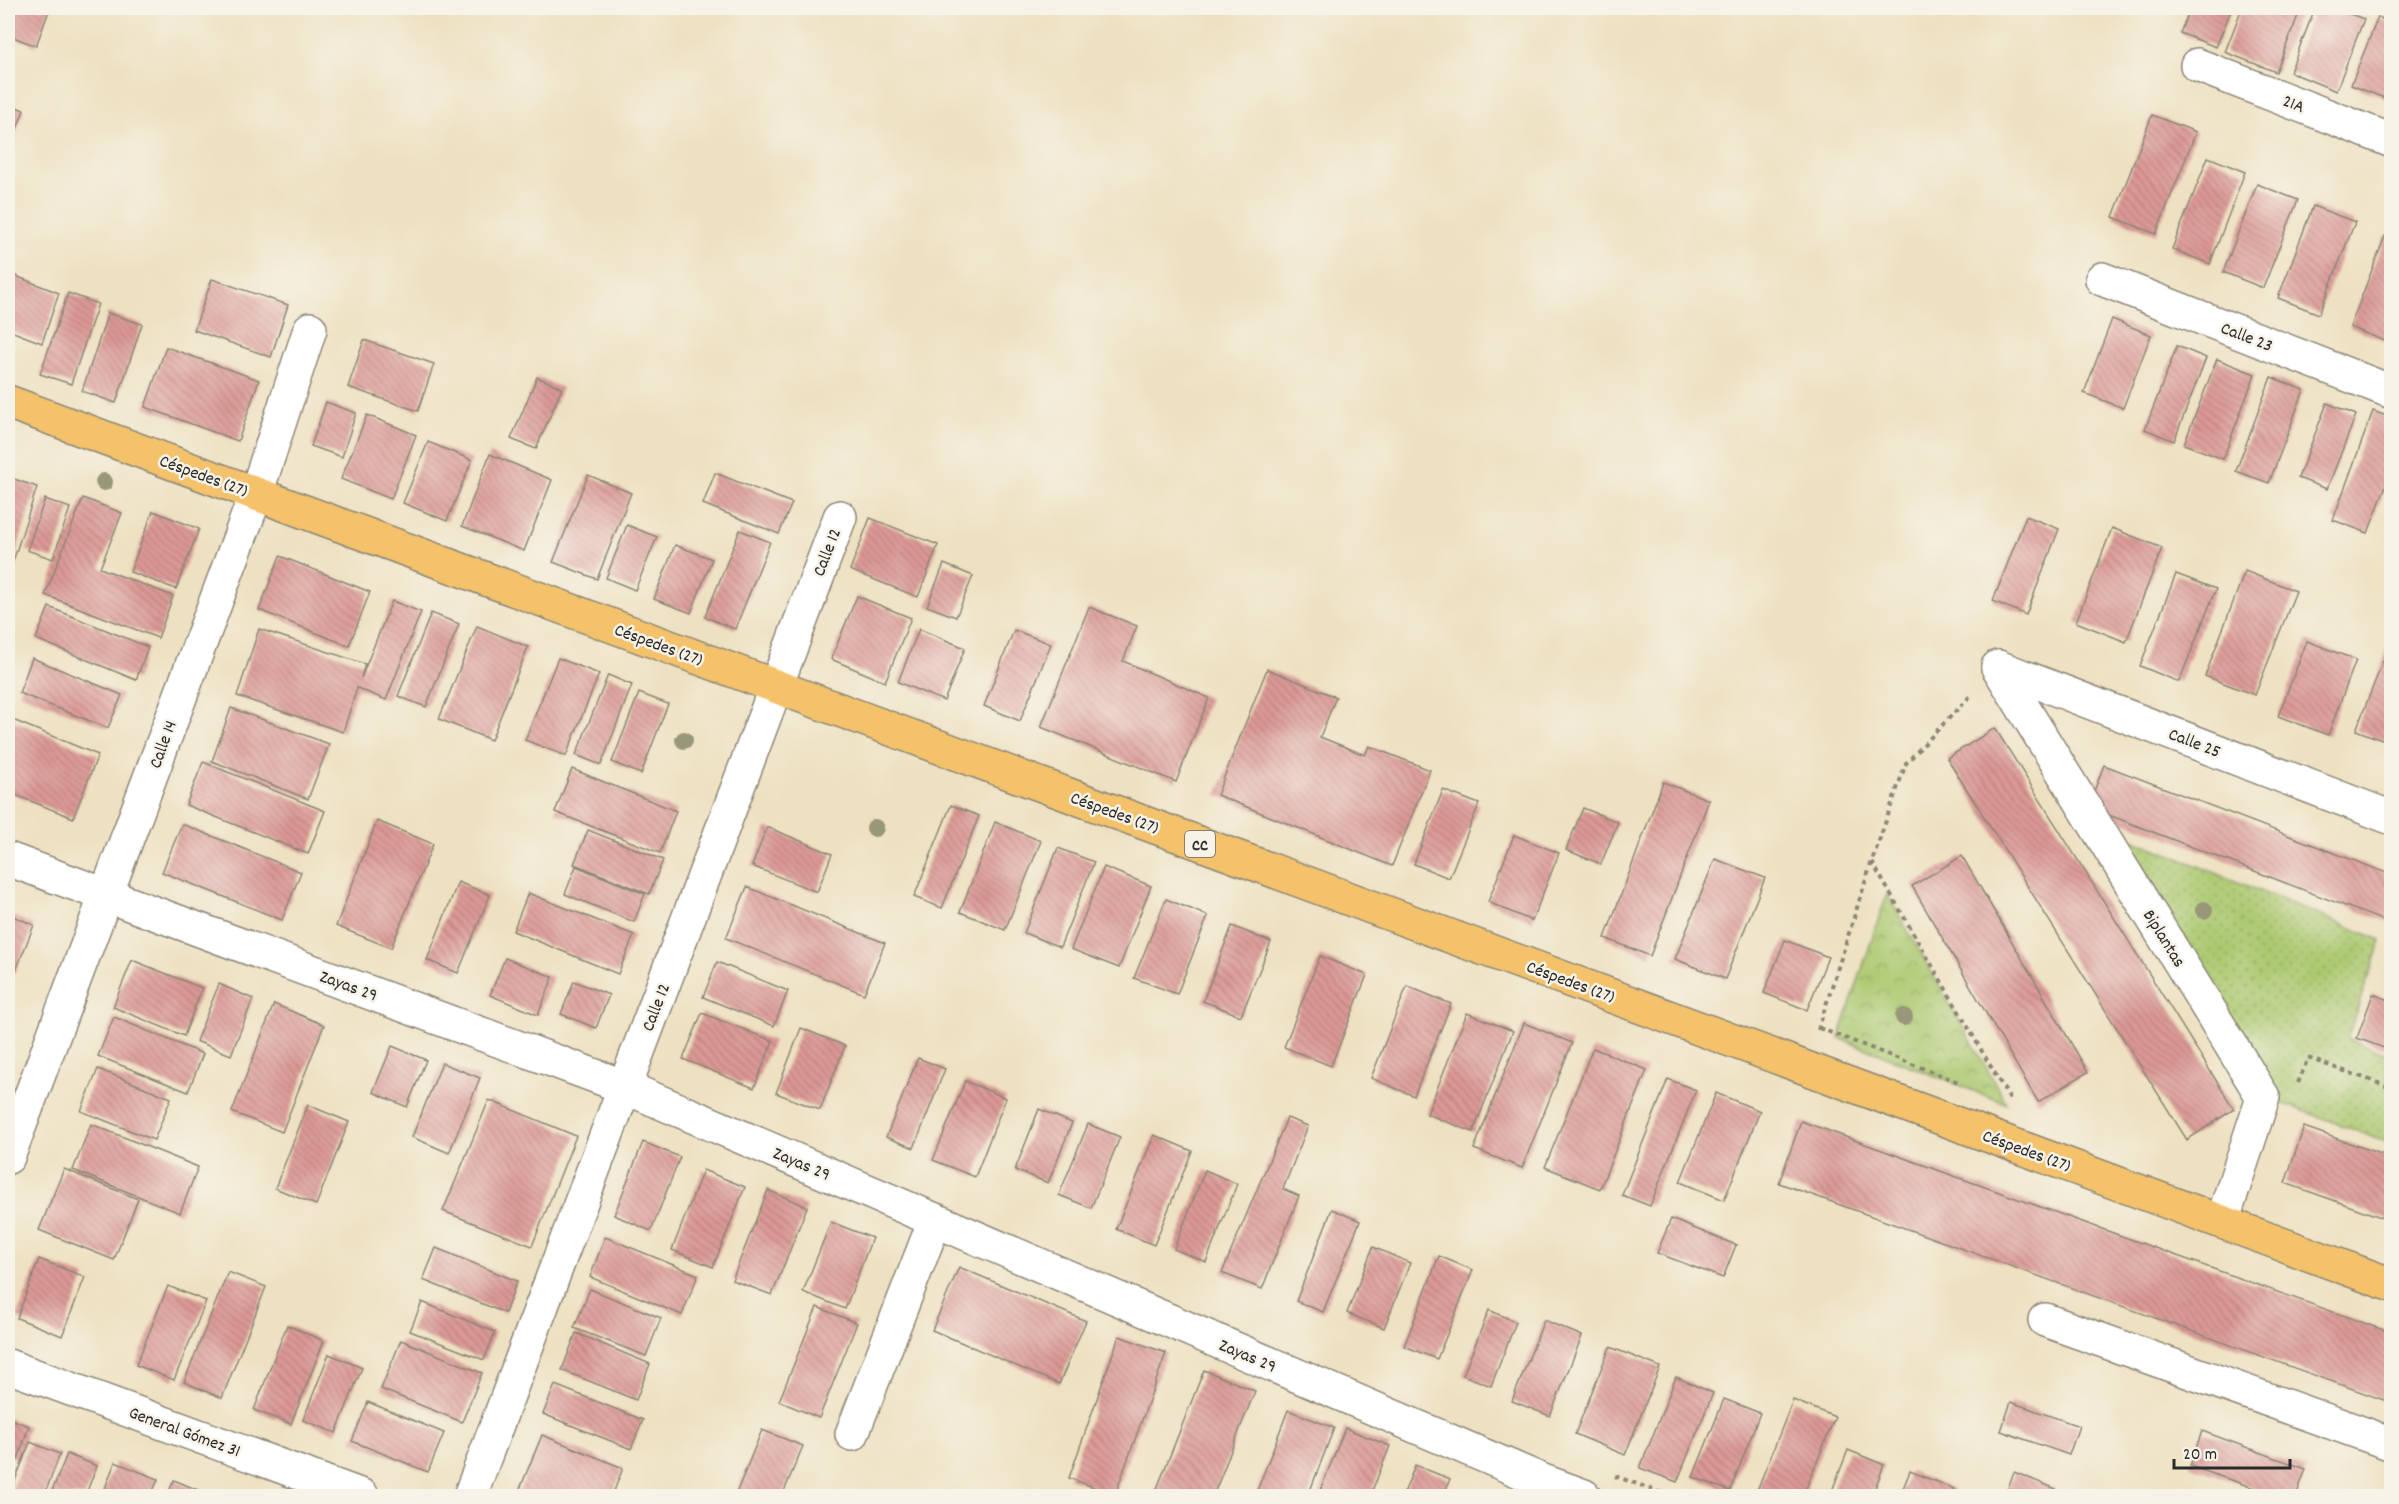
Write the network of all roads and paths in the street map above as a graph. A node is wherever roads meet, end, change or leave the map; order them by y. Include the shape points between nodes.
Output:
1 (2197, 65) dead end
2 (2391, 141) edge
3 (2102, 279) dead end
4 (310, 329) dead end
5 (2391, 392) edge
6 (8, 402) edge
7 (256, 495) junction
8 (840, 517) dead end
9 (1998, 667) junction
10 (776, 687) junction
11 (2391, 818) edge
12 (8, 859) edge
13 (1872, 861) junction
14 (105, 895) junction
15 (1805, 1068) junction
16 (625, 1087) junction
17 (2391, 1088) edge
18 (2296, 1089) dead end
19 (2012, 1103) dead end
20 (8, 1157) edge
21 (935, 1220) junction
22 (2222, 1222) junction
23 (2391, 1285) edge
24 (2045, 1320) dead end
25 (8, 1366) edge
26 (852, 1434) dead end
27 (2391, 1444) edge
28 (362, 1497) edge
29 (470, 1497) edge
30 (1584, 1497) edge

1 - 2 street, 21A
3 - 5 street, Calle 23
4 - 7 street, Calle 14
6 - 7 main road, Céspedes (27) / CC
7 - 10 main road, Céspedes (27) / CC
7 - 14 street, Calle 14
8 - 10 street, Calle 12
9 - 11 street, Calle 25
9 - 13 path via 1906,764
9 - 22 street, Biplantas via 2263,1097
10 - 15 main road, Céspedes (27) / CC
10 - 16 street, Calle 12
12 - 14 street, Zayas 29
13 - 15 path
13 - 19 path
14 - 16 street, Zayas 29
14 - 20 street, Calle 14
15 - 22 main road, Céspedes (27) / CC
16 - 21 street, Zayas 29
16 - 29 street, Calle 12
17 - 18 path via 2308,1058
21 - 26 street
21 - 30 street, Zayas 29
22 - 23 main road, Céspedes (27) / CC
24 - 27 street
25 - 28 street, General Gómez 31

